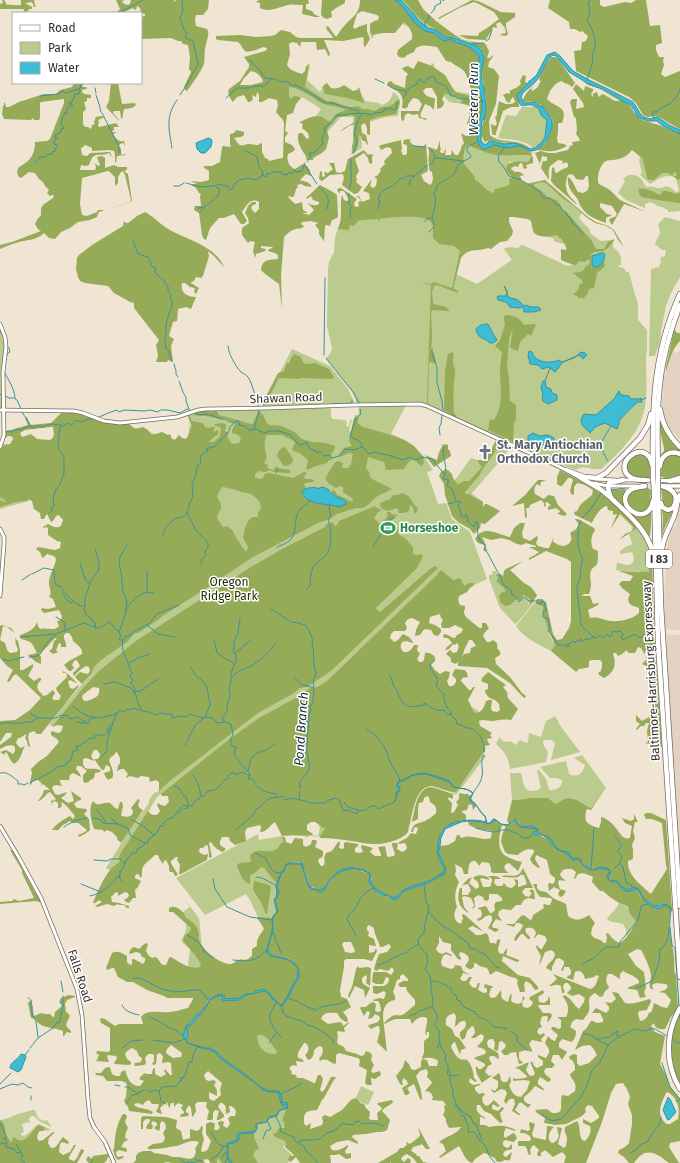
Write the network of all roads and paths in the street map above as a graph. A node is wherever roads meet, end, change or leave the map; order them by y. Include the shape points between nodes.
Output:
1 (680, 294) edge
2 (680, 305) edge
3 (0, 324) edge
4 (659, 393) junction
5 (654, 400) junction
6 (2, 410) edge
7 (658, 438) junction
8 (0, 447) edge
9 (680, 448) edge
10 (680, 454) edge
11 (560, 467) junction
12 (660, 469) junction
13 (656, 477) junction
14 (583, 478) junction
15 (680, 478) edge
16 (624, 480) junction
17 (645, 480) junction
18 (680, 481) edge
19 (670, 483) junction
20 (608, 486) junction
21 (645, 486) junction
22 (680, 486) edge
23 (657, 490) junction
24 (680, 495) edge
25 (660, 497) junction
26 (612, 499) junction
27 (0, 529) edge
28 (661, 562) junction
29 (655, 573) junction
30 (0, 596) edge
31 (662, 628) junction
32 (0, 826) edge
33 (680, 906) edge
34 (680, 978) edge
35 (679, 1010) edge
36 (680, 1089) edge
37 (114, 1163) edge

1 - 5 highway, Baltimore-Harrisburg Expressway / I 83 via 663,344
2 - 4 highway, Baltimore-Harrisburg Expressway / I 83 via 666,350
3 - 6 main road via 6,340
4 - 7 highway, Baltimore-Harrisburg Expressway / I 83
4 - 9 highway via 664,424
5 - 13 highway, Baltimore-Harrisburg Expressway / I 83
5 - 14 highway via 648,425 638,441 604,475 598,478
6 - 8 main road via 4,436
6 - 11 main road, Shawan Road via 76,411 112,423 126,423 177,417 214,408 420,404
7 - 12 highway
7 - 13 highway, Baltimore-Harrisburg Expressway / I 83
10 - 12 highway via 666,455 661,460
11 - 14 main road, Shawan Road
11 - 14 main road, Shawan Road
12 - 13 highway
13 - 17 highway via 648,456 639,452 632,454 626,462 626,471 632,478
13 - 23 highway, Baltimore-Harrisburg Expressway / I 83, bridge
14 - 16 main road, Shawan Road
14 - 20 main road, Shawan Road
14 - 26 highway
15 - 19 highway
16 - 17 main road, Shawan Road
16 - 20 highway via 610,482
17 - 19 main road, Shawan Road
18 - 19 main road, Shawan Road
19 - 22 main road
19 - 23 main road, Shawan Road
20 - 21 main road, Shawan Road
20 - 26 highway
21 - 23 main road, Shawan Road
21 - 23 highway via 633,488 628,493 626,502 630,510 638,514 647,512
23 - 25 highway
23 - 25 highway via 669,488 674,492 674,506 669,510 664,509
23 - 29 highway, Baltimore-Harrisburg Expressway / I 83
23 - 31 highway, Baltimore-Harrisburg Expressway / I 83
24 - 28 highway via 675,515 664,538
25 - 28 highway
26 - 29 highway via 645,534 652,549
27 - 30 main road via 4,537 4,546
28 - 31 highway
29 - 34 highway, Baltimore-Harrisburg Expressway / I 83
31 - 33 highway, Baltimore-Harrisburg Expressway / I 83
32 - 37 main road, Falls Road via 41,898 76,986 82,1015 90,1118
35 - 36 highway via 670,1032 669,1052 672,1072

